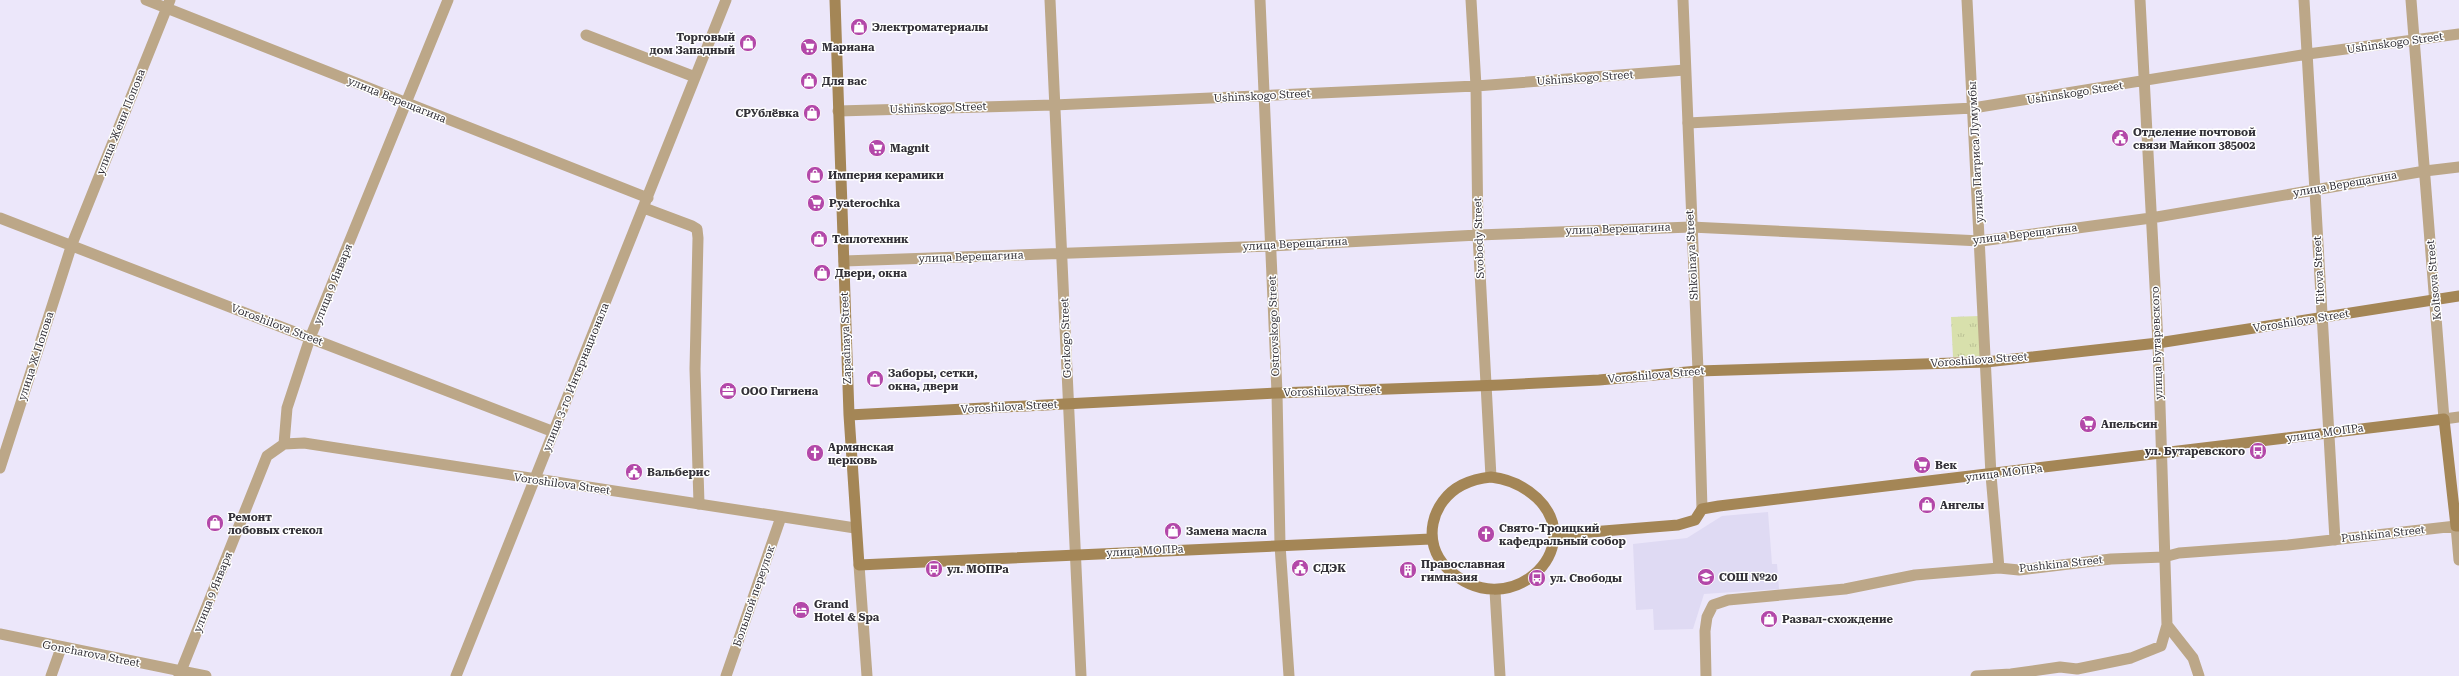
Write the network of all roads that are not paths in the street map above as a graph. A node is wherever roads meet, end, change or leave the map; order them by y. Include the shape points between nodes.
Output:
1 (146, 0) edge
2 (448, 0) edge
3 (726, 0) edge
4 (835, 0) edge
5 (1050, 0) edge
6 (1260, 0) edge
7 (1471, 0) edge
8 (1683, 0) edge
9 (1967, 0) edge
10 (2140, 0) edge
11 (2304, 0) edge
12 (2411, 0) edge
13 (169, 4) edge
14 (2459, 34) edge
15 (586, 35) dead end
16 (2415, 40) junction
17 (2308, 54) junction
18 (1685, 70) junction
19 (695, 77) junction
20 (2145, 82) junction
21 (1476, 86) junction
22 (1264, 95) junction
23 (406, 104) junction
24 (1054, 105) junction
25 (1973, 108) junction
26 (838, 112) junction
27 (1688, 122) junction
28 (2459, 167) edge
29 (2424, 171) junction
30 (2315, 189) junction
31 (646, 203) junction
32 (0, 218) edge
33 (2151, 218) junction
34 (1691, 227) junction
35 (1478, 234) junction
36 (1981, 241) junction
37 (72, 244) junction
38 (1271, 246) junction
39 (1062, 253) junction
40 (844, 261) junction
41 (2459, 296) edge
42 (2436, 300) junction
43 (2321, 319) junction
44 (310, 338) junction
45 (2158, 343) junction
46 (1986, 362) junction
47 (1698, 371) junction
48 (1487, 386) junction
49 (1277, 393) junction
50 (1068, 404) junction
51 (849, 415) junction
52 (2459, 417) edge
53 (2444, 419) junction
54 (554, 432) junction
55 (2329, 433) junction
56 (4, 443) edge
57 (284, 444) junction
58 (2161, 454) junction
59 (0, 468) edge
60 (1991, 475) junction
61 (1491, 477) junction
62 (535, 480) junction
63 (699, 504) junction
64 (1702, 510) junction
65 (782, 516) junction
66 (2457, 526) edge
67 (855, 528) junction
68 (1554, 535) junction
69 (1432, 539) junction
70 (2335, 540) junction
71 (1280, 545) junction
72 (1076, 554) junction
73 (2164, 557) junction
74 (2459, 560) edge
75 (859, 565) junction
76 (1999, 568) junction
77 (1496, 590) junction
78 (2167, 625) junction
79 (0, 634) edge
80 (61, 648) junction
81 (2077, 673) edge
82 (180, 674) edge
83 (51, 676) edge
84 (206, 676) edge
85 (456, 676) edge
86 (726, 676) edge
87 (867, 676) edge
88 (1081, 676) edge
89 (1290, 676) edge
90 (1500, 676) edge
91 (1706, 676) edge
92 (1976, 676) edge
93 (2199, 676) edge

1 - 13 street, улица Верещагина
2 - 23 street, улица 9 Января
3 - 19 street, улица 3-го Интернационала
4 - 26 main road, Zapadnaya Street
5 - 24 street, Gorkogo Street
6 - 22 street, Ostrovskogo Street
7 - 21 street, Svobody Street
8 - 18 street, Shkolnaya Street
9 - 25 street, улица Патриса Лумумбы
10 - 20 street, улица Бутаревского
11 - 17 street, Titova Street
12 - 16 street, Koltsova Street
13 - 23 street, улица Верещагина
13 - 37 street, улица Жени Попова
14 - 16 street, Ushinskogo Street
15 - 19 street
16 - 17 street, Ushinskogo Street
16 - 29 street, Koltsova Street
17 - 20 street, Ushinskogo Street
17 - 30 street, Titova Street
18 - 21 street, Ushinskogo Street
18 - 27 street, Shkolnaya Street
19 - 31 street, улица 3-го Интернационала
20 - 25 street, Ushinskogo Street
20 - 33 street, улица Бутаревского
21 - 22 street, Ushinskogo Street
21 - 35 street, Svobody Street
22 - 24 street, Ushinskogo Street
22 - 38 street, Ostrovskogo Street
23 - 31 street, улица Верещагина
23 - 44 street, улица 9 Января
24 - 26 street, Ushinskogo Street
24 - 39 street, Gorkogo Street
25 - 27 street, Ushinskogo Street
25 - 36 street, улица Патриса Лумумбы
26 - 40 main road, Zapadnaya Street
27 - 34 street, Shkolnaya Street
28 - 29 street, улица Верещагина
29 - 30 street, улица Верещагина
29 - 42 street, Koltsova Street
30 - 33 street, улица Верещагина
30 - 43 street, Titova Street
31 - 54 street, улица 3-го Интернационала
31 - 63 street, улица Верещагина via 692,226 697,229 698,234 695,369
32 - 37 street, Voroshilova Street
33 - 36 street, улица Верещагина
33 - 45 street, улица Бутаревского
34 - 35 street, улица Верещагина
34 - 36 street, улица Верещагина
34 - 47 street, Shkolnaya Street
35 - 38 street, улица Верещагина
35 - 48 street, Svobody Street
36 - 46 street, улица Патриса Лумумбы
37 - 44 street, Voroshilova Street
37 - 56 street, улица Ж.Попова
38 - 39 street, улица Верещагина
38 - 49 street, Ostrovskogo Street
39 - 40 street, улица Верещагина
39 - 50 street, Gorkogo Street
40 - 51 main road, Zapadnaya Street
41 - 42 main road, Voroshilova Street
42 - 43 main road, Voroshilova Street
42 - 53 street, Koltsova Street
43 - 45 main road, Voroshilova Street
43 - 55 street, Titova Street
44 - 54 street, Voroshilova Street
44 - 57 street, улица 9 Января via 287,408
45 - 46 main road, Voroshilova Street
45 - 58 street, улица Бутаревского
46 - 47 main road, Voroshilova Street
46 - 60 street, улица Патриса Лумумбы
47 - 48 main road, Voroshilova Street
47 - 64 street, Shkolnaya Street
48 - 49 main road, Voroshilova Street
48 - 61 street, Svobody Street
49 - 50 main road, Voroshilova Street
49 - 71 street, Ostrovskogo Street
50 - 51 main road, Voroshilova Street
50 - 72 street, Gorkogo Street
51 - 67 main road, Zapadnaya Street
52 - 53 street, улица МОПРа
53 - 55 main road, улица МОПРа
53 - 66 main road, Koltsova Street
54 - 62 street, улица 3-го Интернационала
55 - 58 main road, улица МОПРа
55 - 70 street, Titova Street
56 - 59 street, улица Ж.Попова
57 - 62 street, Voroshilova Street via 304,444
57 - 82 street, улица 9 Января via 267,456
58 - 60 main road, улица МОПРа
58 - 73 street, улица Бутаревского
60 - 64 main road, улица МОПРа
60 - 76 street, улица Патриса Лумумбы
61 - 68 main road via 1515,483 1542,503 1551,516
61 - 69 main road via 1475,479 1462,485 1445,499 1437,511 1432,526
62 - 63 street, Voroshilova Street
62 - 85 street, улица 3-го Интернационала
63 - 65 street, Voroshilova Street
64 - 68 main road via 1695,520 1678,525
65 - 67 street, Voroshilova Street
65 - 86 street, Большой переулок
66 - 70 street, Pushkina Street
66 - 74 street, Koltsova Street
67 - 75 main road, Zapadnaya Street
68 - 77 main road via 1551,550 1543,565 1513,588
69 - 71 main road, улица МОПРа
69 - 77 main road via 1436,555 1451,572 1476,586
70 - 73 street, Pushkina Street via 2179,553
71 - 72 main road, улица МОПРа
71 - 89 street, Ostrovskogo Street
72 - 75 main road, улица МОПРа
72 - 88 street, Gorkogo Street
73 - 76 street, Pushkina Street via 2111,559 2019,570
73 - 78 street, улица Бутаревского
75 - 87 street, Zapadnaya Street
76 - 91 street, Pushkina Street via 1915,575 1846,589 1728,600 1713,605 1707,617
77 - 90 street
78 - 81 street, улица Бутаревского via 2161,646 2131,658
78 - 93 street via 2193,658
79 - 80 street, Goncharova Street
80 - 82 street, Goncharova Street
80 - 83 street
81 - 92 street via 2060,667
82 - 84 street, Goncharova Street

